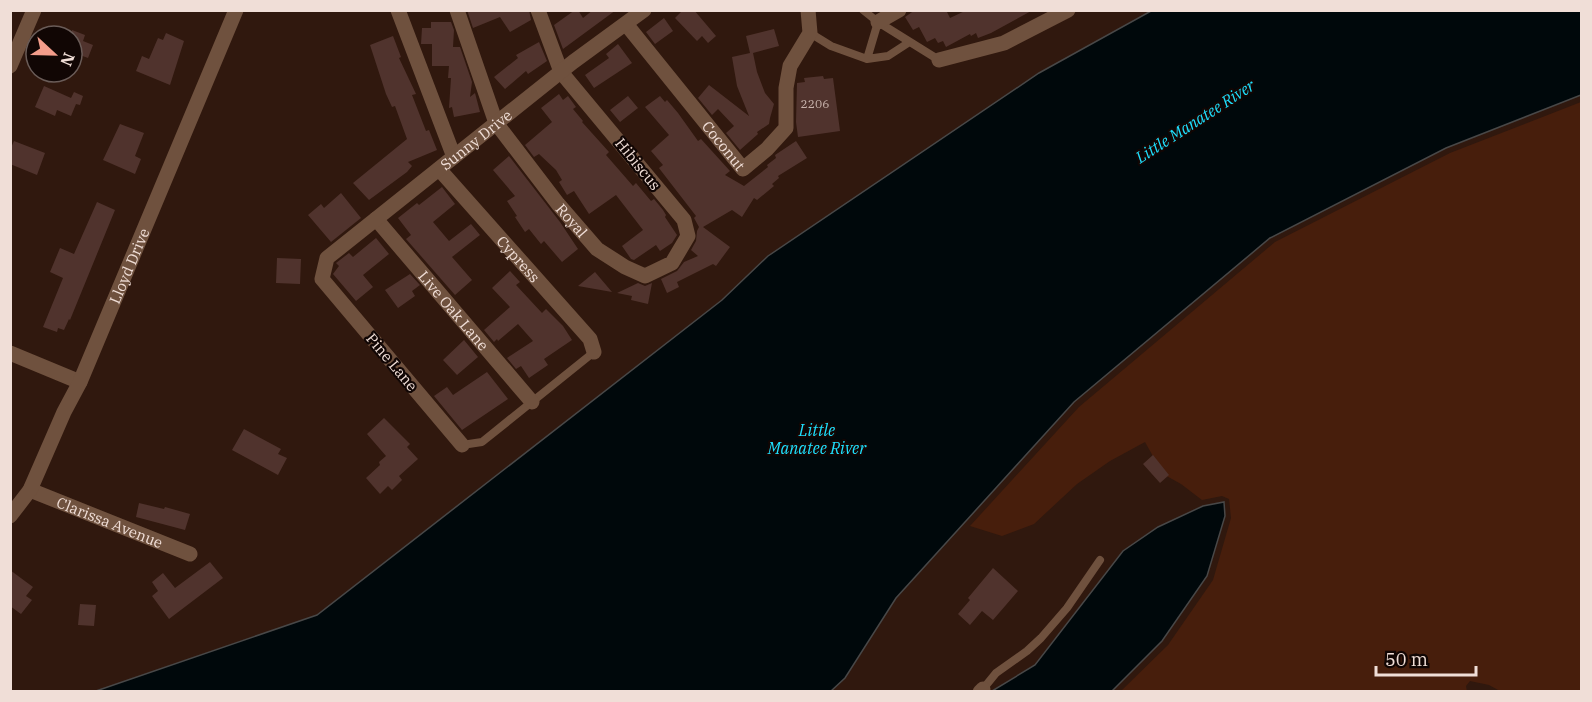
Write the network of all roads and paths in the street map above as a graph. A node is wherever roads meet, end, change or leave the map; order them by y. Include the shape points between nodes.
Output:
1 (34, 10) edge
2 (236, 10) edge
3 (398, 10) edge
4 (456, 10) edge
5 (538, 10) edge
6 (808, 10) edge
7 (864, 10) edge
8 (899, 10) edge
9 (1068, 10) edge
10 (633, 16) edge
11 (878, 22) junction
12 (810, 33) junction
13 (908, 43) junction
14 (867, 59) junction
15 (939, 60) joint
16 (10, 66) edge
17 (561, 72) junction
18 (496, 123) junction
19 (454, 157) junction
20 (439, 169) junction
21 (376, 219) junction
22 (672, 263) joint
23 (322, 279) joint
24 (594, 352) joint
25 (10, 353) edge
26 (80, 382) junction
27 (532, 402) junction
28 (462, 445) joint
29 (30, 490) junction
30 (10, 516) edge
31 (190, 554) dead end
32 (1100, 560) dead end
33 (982, 690) edge

1 - 16 street
2 - 26 street, Lloyd Drive
3 - 19 street
4 - 18 street
5 - 17 street, Hibiscus
6 - 12 street
7 - 11 lane
8 - 11 street
9 - 15 street via 1004,43
10 - 12 street, Coconut via 742,169 786,128 790,66
10 - 17 street, Sunny Drive
11 - 13 lane
11 - 14 lane
12 - 14 lane via 831,46
13 - 14 lane via 888,56
13 - 15 lane
17 - 18 street, Sunny Drive
17 - 22 street, Hibiscus via 684,220 688,236
18 - 19 street, Sunny Drive
18 - 22 street, Royal via 597,249 645,276
19 - 20 street, Sunny Drive
20 - 21 street, Sunny Drive
20 - 24 street, Cypress via 590,339
21 - 23 street, Sunny Drive via 327,258
21 - 27 street, Live Oak Lane
23 - 28 street, Pine Lane
24 - 27 lane
25 - 26 street
26 - 29 street, Lloyd Drive
27 - 28 lane via 482,442
29 - 30 street, Lloyd Drive
29 - 31 street, Clarissa Avenue
32 - 33 lane via 1073,601 1041,638 996,673

